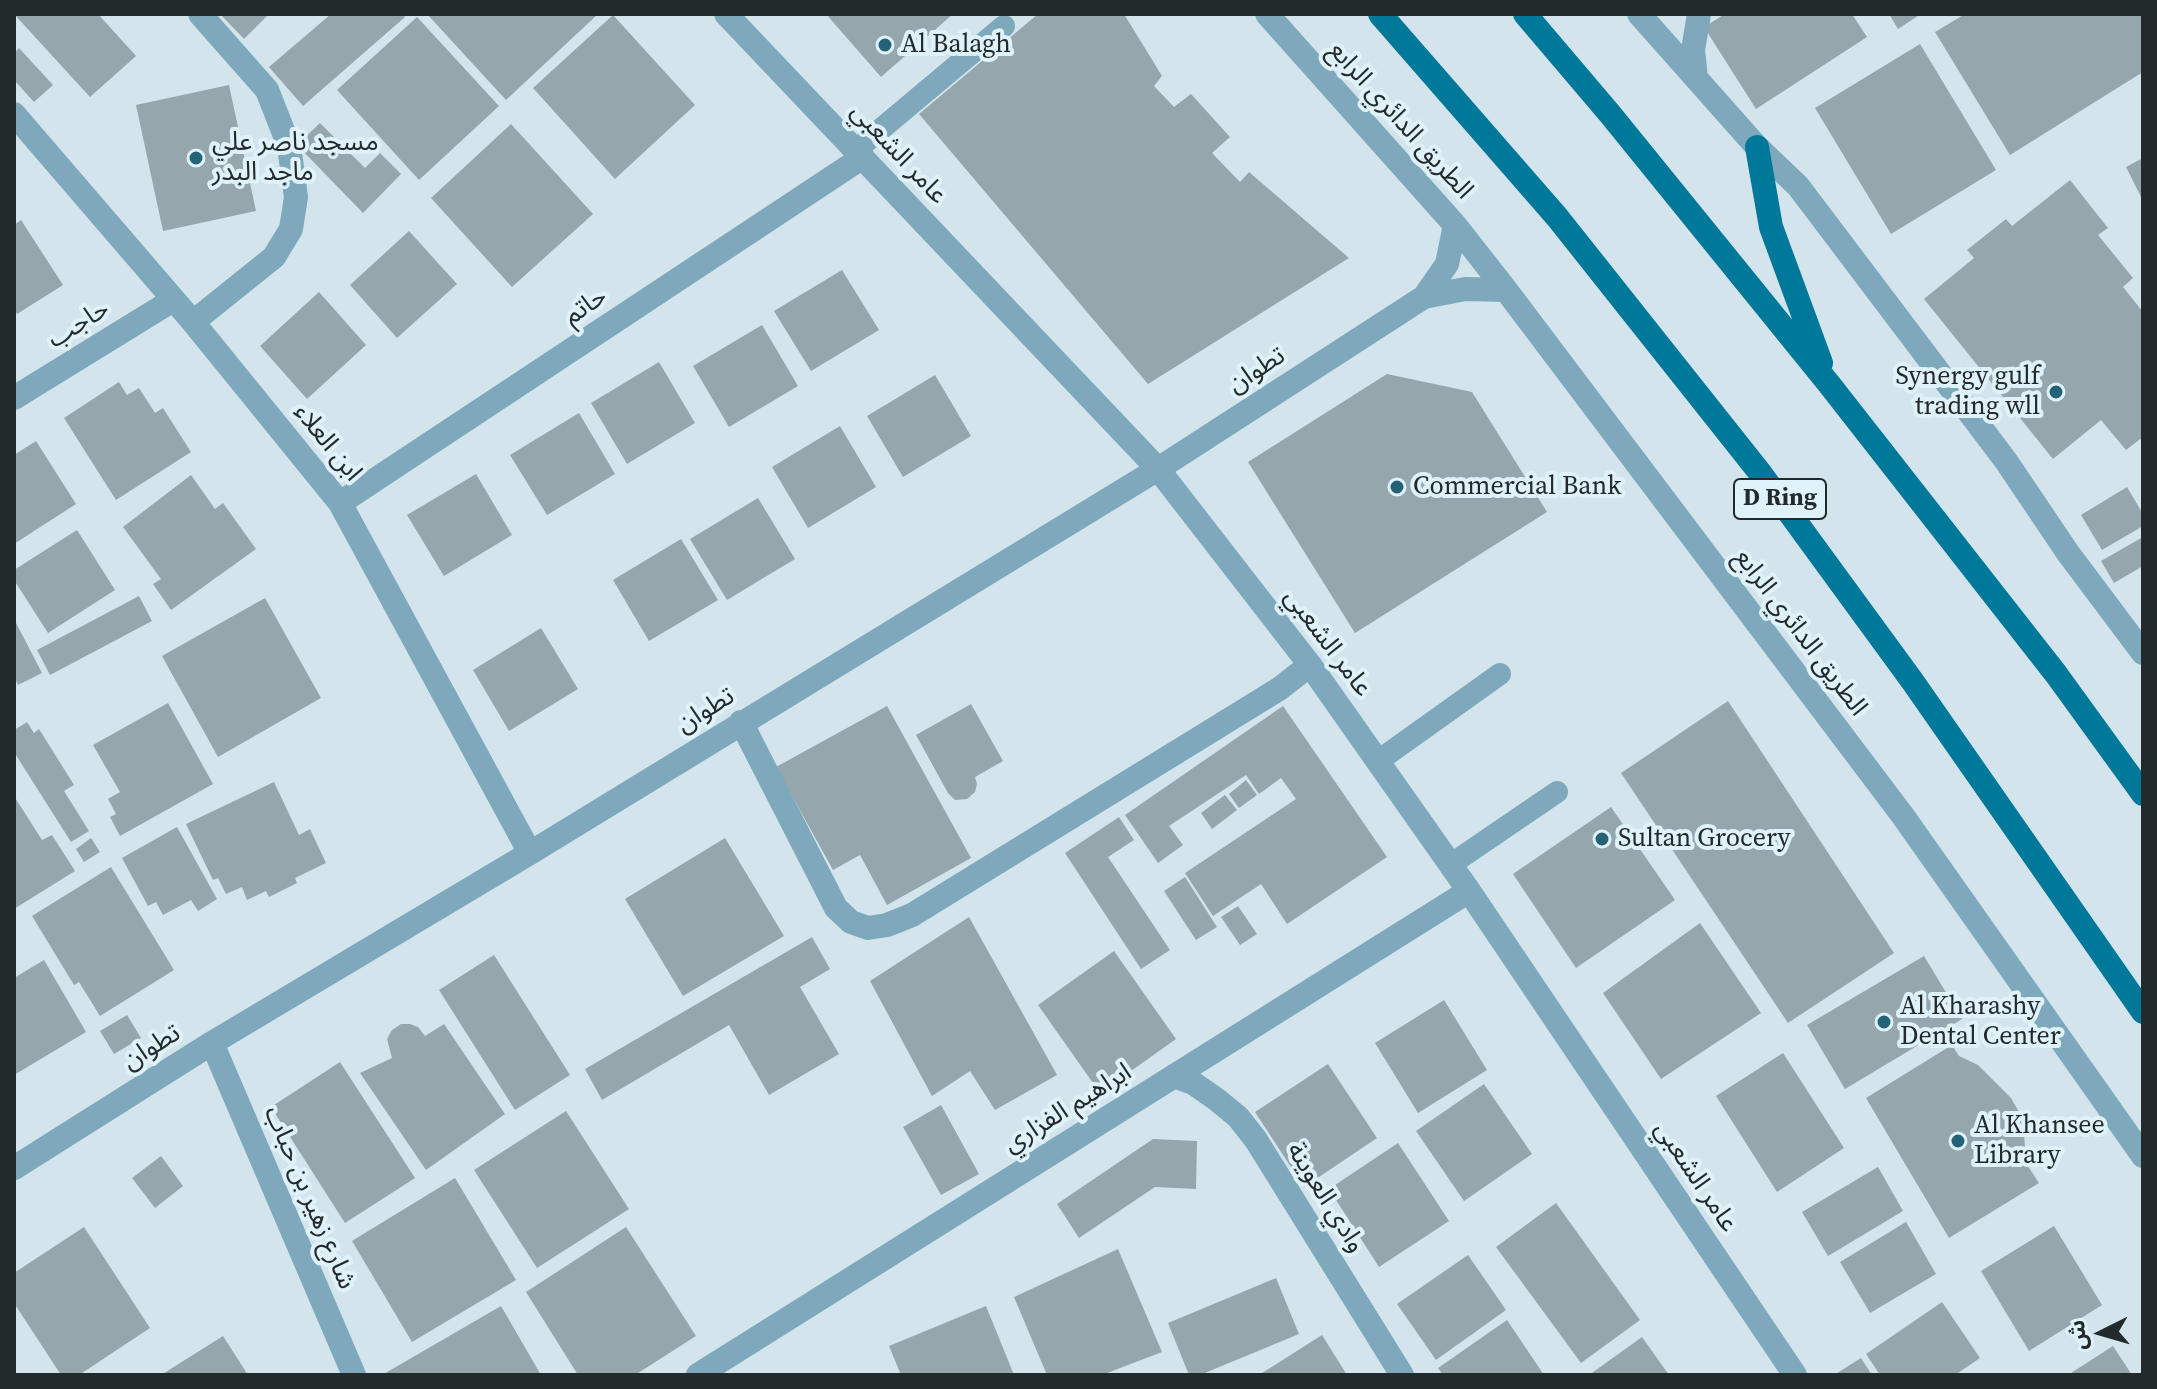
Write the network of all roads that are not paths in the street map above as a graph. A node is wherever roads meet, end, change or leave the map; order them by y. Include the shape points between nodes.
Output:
1 (200, 14) edge
2 (726, 14) edge
3 (1267, 14) edge
4 (1380, 14) edge
5 (1525, 14) edge
6 (1639, 14) edge
7 (1699, 14) edge
8 (1004, 26) dead end
9 (1696, 78) junction
10 (14, 114) edge
11 (1757, 147) junction
12 (859, 153) junction
13 (1455, 225) junction
14 (1506, 290) junction
15 (1424, 297) junction
16 (173, 300) junction
17 (193, 322) junction
18 (1829, 384) junction
19 (14, 398) edge
20 (1158, 469) junction
21 (340, 503) junction
22 (2143, 653) edge
23 (1310, 665) junction
24 (1500, 674) dead end
25 (741, 722) junction
26 (1378, 761) junction
27 (1557, 792) dead end
28 (2143, 794) edge
29 (530, 853) junction
30 (1450, 865) junction
31 (1469, 891) junction
32 (2143, 1012) edge
33 (212, 1043) junction
34 (1174, 1076) junction
35 (2143, 1156) edge
36 (14, 1168) edge
37 (354, 1375) edge
38 (698, 1375) edge
39 (1402, 1375) edge
40 (1795, 1375) edge

1 - 17 street via 267,90 289,146 296,197 291,229 274,257
2 - 12 street, عامر الشعبي
3 - 13 street, الطريق الدائري الرابع
4 - 32 main road, الطريق الدائري الرابع / D Ring via 1557,217 1761,474
5 - 18 main road
6 - 9 street
7 - 9 street via 1693,50
8 - 12 lane
9 - 11 street
10 - 16 street, ابن العلاء
11 - 18 main road via 1771,227
11 - 22 street via 1798,186
12 - 20 street, عامر الشعبي
12 - 21 street, حاتم
13 - 14 street, الطريق الدائري الرابع
13 - 15 street, تطوان via 1447,264
14 - 15 street, تطوان via 1465,289
14 - 35 street, الطريق الدائري الرابع via 1903,816
15 - 20 street, تطوان
16 - 17 street, ابن العلاء
16 - 19 street, حاجب
17 - 21 street, ابن العلاء
18 - 28 main road
20 - 23 street, عامر الشعبي
20 - 25 street, تطوان
21 - 29 street, ابن العلاء
23 - 25 street via 912,915 868,928 836,908
23 - 26 street, عامر الشعبي
24 - 26 lane
25 - 29 street, تطوان
26 - 30 street, عامر الشعبي
27 - 30 lane
29 - 33 street, تطوان
30 - 31 street, عامر الشعبي
31 - 34 street, ابراهيم الفزاري
31 - 40 street, عامر الشعبي
33 - 36 street, تطوان
33 - 37 street, شارع زهير بن حباب
34 - 38 street, ابراهيم الفزاري
34 - 39 street, وادي العوينة via 1216,1099 1256,1140

